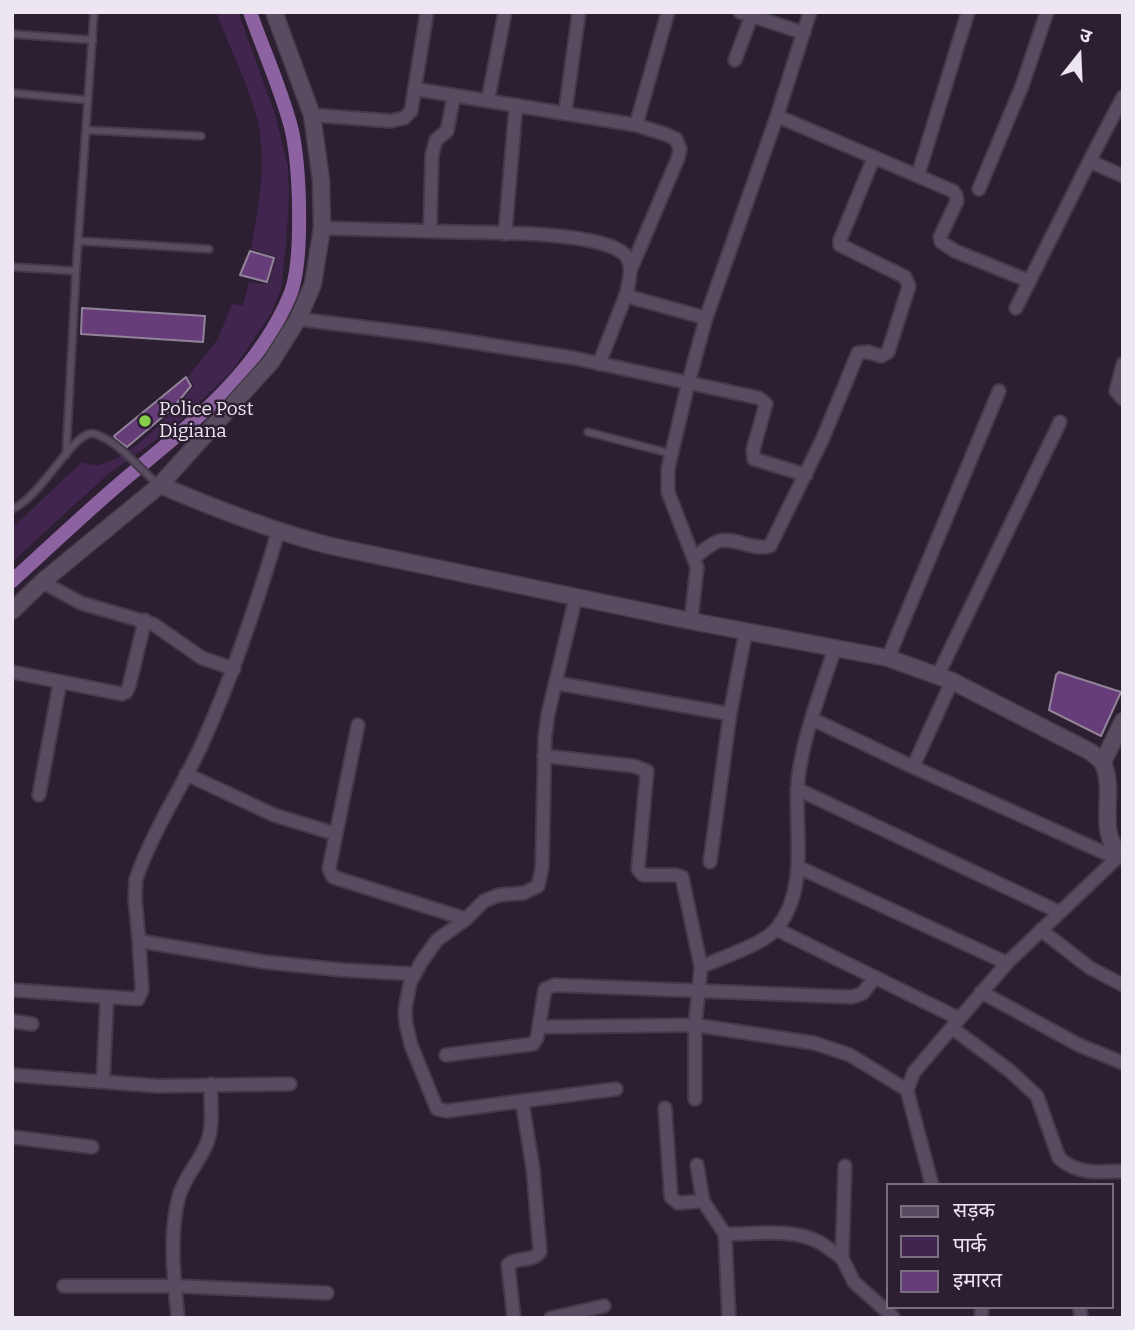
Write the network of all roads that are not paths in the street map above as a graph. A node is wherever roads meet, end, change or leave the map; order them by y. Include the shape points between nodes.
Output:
1 (94, 12) edge
2 (285, 12) edge
3 (427, 12) edge
4 (505, 12) edge
5 (579, 12) edge
6 (668, 12) edge
7 (810, 12) edge
8 (968, 12) edge
9 (1047, 12) edge
10 (274, 13) edge
11 (748, 13) edge
12 (804, 33) junction
13 (12, 34) edge
14 (93, 40) junction
15 (735, 60) dead end
16 (415, 89) junction
17 (12, 93) edge
18 (454, 95) junction
19 (1123, 97) edge
20 (88, 100) junction
21 (488, 100) junction
22 (516, 105) junction
23 (565, 113) junction
24 (312, 115) junction
25 (777, 116) junction
26 (636, 125) junction
27 (86, 130) junction
28 (201, 136) dead end
29 (874, 157) junction
30 (1091, 158) junction
31 (918, 175) junction
32 (1123, 176) edge
33 (979, 189) dead end
34 (322, 228) junction
35 (430, 231) junction
36 (505, 233) junction
37 (79, 241) junction
38 (209, 249) dead end
39 (12, 267) edge
40 (76, 271) junction
41 (631, 271) junction
42 (1029, 281) junction
43 (627, 292) junction
44 (1016, 308) dead end
45 (706, 318) junction
46 (298, 319) junction
47 (1123, 363) edge
48 (599, 364) junction
49 (688, 384) junction
50 (999, 391) dead end
51 (1123, 399) edge
52 (1060, 422) dead end
53 (588, 432) dead end
54 (672, 454) junction
55 (66, 455) junction
56 (806, 475) junction
57 (160, 485) junction
58 (12, 509) edge
59 (278, 532) junction
60 (695, 557) junction
61 (42, 582) junction
62 (576, 596) junction
63 (12, 611) edge
64 (145, 620) junction
65 (691, 621) junction
66 (746, 631) junction
67 (835, 648) junction
68 (888, 658) junction
69 (234, 669) junction
70 (12, 672) edge
71 (945, 678) junction
72 (60, 682) junction
73 (556, 683) junction
74 (730, 714) junction
75 (812, 719) junction
76 (1123, 721) edge
77 (358, 725) dead end
78 (544, 756) junction
79 (1103, 762) junction
80 (913, 767) junction
81 (186, 774) junction
82 (797, 789) junction
83 (39, 794) dead end
84 (336, 834) junction
85 (1120, 856) edge
86 (710, 862) dead end
87 (797, 867) junction
88 (1059, 912) junction
89 (466, 919) junction
90 (776, 929) junction
91 (1041, 930) junction
92 (139, 941) junction
93 (1007, 963) junction
94 (701, 967) junction
95 (415, 974) junction
96 (874, 977) junction
97 (1123, 985) edge
98 (699, 989) junction
99 (12, 990) edge
100 (981, 992) junction
101 (107, 997) junction
102 (12, 1021) edge
103 (955, 1023) junction
104 (32, 1024) dead end
105 (695, 1025) junction
106 (539, 1027) junction
107 (446, 1055) dead end
108 (1123, 1063) edge
109 (12, 1075) edge
110 (103, 1082) junction
111 (211, 1084) junction
112 (290, 1084) dead end
113 (616, 1089) dead end
114 (907, 1090) junction
115 (695, 1099) dead end
116 (522, 1101) junction
117 (665, 1108) dead end
118 (12, 1137) edge
119 (92, 1147) dead end
120 (697, 1166) dead end
121 (845, 1166) dead end
122 (1122, 1169) edge
123 (931, 1183) edge
124 (703, 1200) junction
125 (725, 1234) junction
126 (842, 1258) junction
127 (64, 1286) dead end
128 (174, 1286) junction
129 (327, 1293) dead end
130 (604, 1306) dead end
131 (893, 1317) edge
132 (178, 1318) edge
133 (514, 1318) edge
134 (551, 1318) edge
135 (729, 1318) edge

1 - 14 lane
2 - 10 street
3 - 16 street
4 - 21 street
5 - 23 street
6 - 26 street
7 - 12 street
8 - 31 street
9 - 33 street
10 - 24 street
11 - 12 street
11 - 15 street
12 - 25 street
13 - 14 lane
14 - 20 lane
16 - 18 street
16 - 24 street via 411,111 404,118
17 - 20 lane
18 - 21 street
18 - 35 street via 447,131 433,148
19 - 30 street
20 - 27 lane
21 - 22 street
22 - 23 street
22 - 36 street
23 - 26 street
24 - 34 street
25 - 29 street
25 - 45 street
26 - 41 street via 676,139 680,149
27 - 28 lane
27 - 37 lane
29 - 31 street
29 - 56 street via 840,244 905,277 909,286 888,352 881,356 858,353
30 - 32 street
30 - 42 street
31 - 42 street via 956,195 940,237 944,245
34 - 35 street
34 - 46 street via 313,284
35 - 36 street
36 - 41 street via 598,243 623,253
37 - 38 lane
37 - 40 lane
39 - 40 lane
40 - 55 lane
41 - 43 street
42 - 44 street
43 - 45 street via 643,303
43 - 48 street
45 - 49 street
46 - 48 street
46 - 57 street via 271,362
47 - 51 street via 1116,391
48 - 49 street
49 - 54 street
49 - 56 street via 764,400 754,459
50 - 68 street
52 - 71 street
53 - 54 lane
54 - 60 street via 668,492
55 - 57 lane via 91,433 109,441
55 - 58 lane via 28,499
56 - 60 street via 770,546 725,541
57 - 59 street
57 - 61 street
59 - 62 street
59 - 69 street
60 - 65 street
61 - 63 street
61 - 64 street via 81,603
62 - 65 street
62 - 73 street
64 - 69 street via 202,658
64 - 72 street via 126,691 114,693
65 - 66 street
66 - 67 street
66 - 74 street
67 - 68 street
67 - 75 street
68 - 71 street
69 - 81 street
70 - 72 street
71 - 79 street
71 - 80 street
72 - 83 street
73 - 74 street
73 - 78 street
74 - 86 street
75 - 80 street
75 - 82 street
76 - 79 street
77 - 84 street
78 - 89 street via 538,886 490,898
78 - 94 street via 647,771 638,869 650,877 682,877
79 - 85 street via 1109,834
80 - 85 street
81 - 84 street via 274,815
81 - 92 street via 136,879
82 - 87 street
82 - 88 street
84 - 89 street via 329,869 334,877
85 - 88 street
87 - 90 street via 789,904
87 - 93 street
88 - 91 street
89 - 95 street via 438,940
90 - 94 street via 768,937
90 - 96 street
91 - 93 street
91 - 97 street via 1090,968
92 - 95 street via 288,964
92 - 101 street via 141,996 131,1000
93 - 100 street
94 - 98 street
95 - 116 street via 407,993 406,1024 437,1109
96 - 98 street via 863,993 852,997
96 - 103 street
98 - 105 street
98 - 106 street via 549,986 543,994
99 - 101 street
100 - 103 street
100 - 108 street via 1079,1045
101 - 110 street
102 - 104 street
103 - 114 street via 914,1072
103 - 122 street via 1037,1096 1059,1158 1077,1170
105 - 106 street
105 - 114 street via 834,1048
105 - 115 street
106 - 107 street via 535,1042 529,1045
109 - 110 street
110 - 111 street
111 - 112 street
111 - 128 street via 209,1136 178,1199
113 - 116 street
114 - 123 street
116 - 133 street via 540,1252 508,1265
117 - 124 street via 671,1197 678,1203
118 - 119 street
120 - 124 street
121 - 126 street
124 - 125 street
125 - 126 street via 792,1234 818,1241
125 - 135 street
126 - 131 street via 862,1291
127 - 128 street
128 - 129 street
128 - 132 street
130 - 134 street

